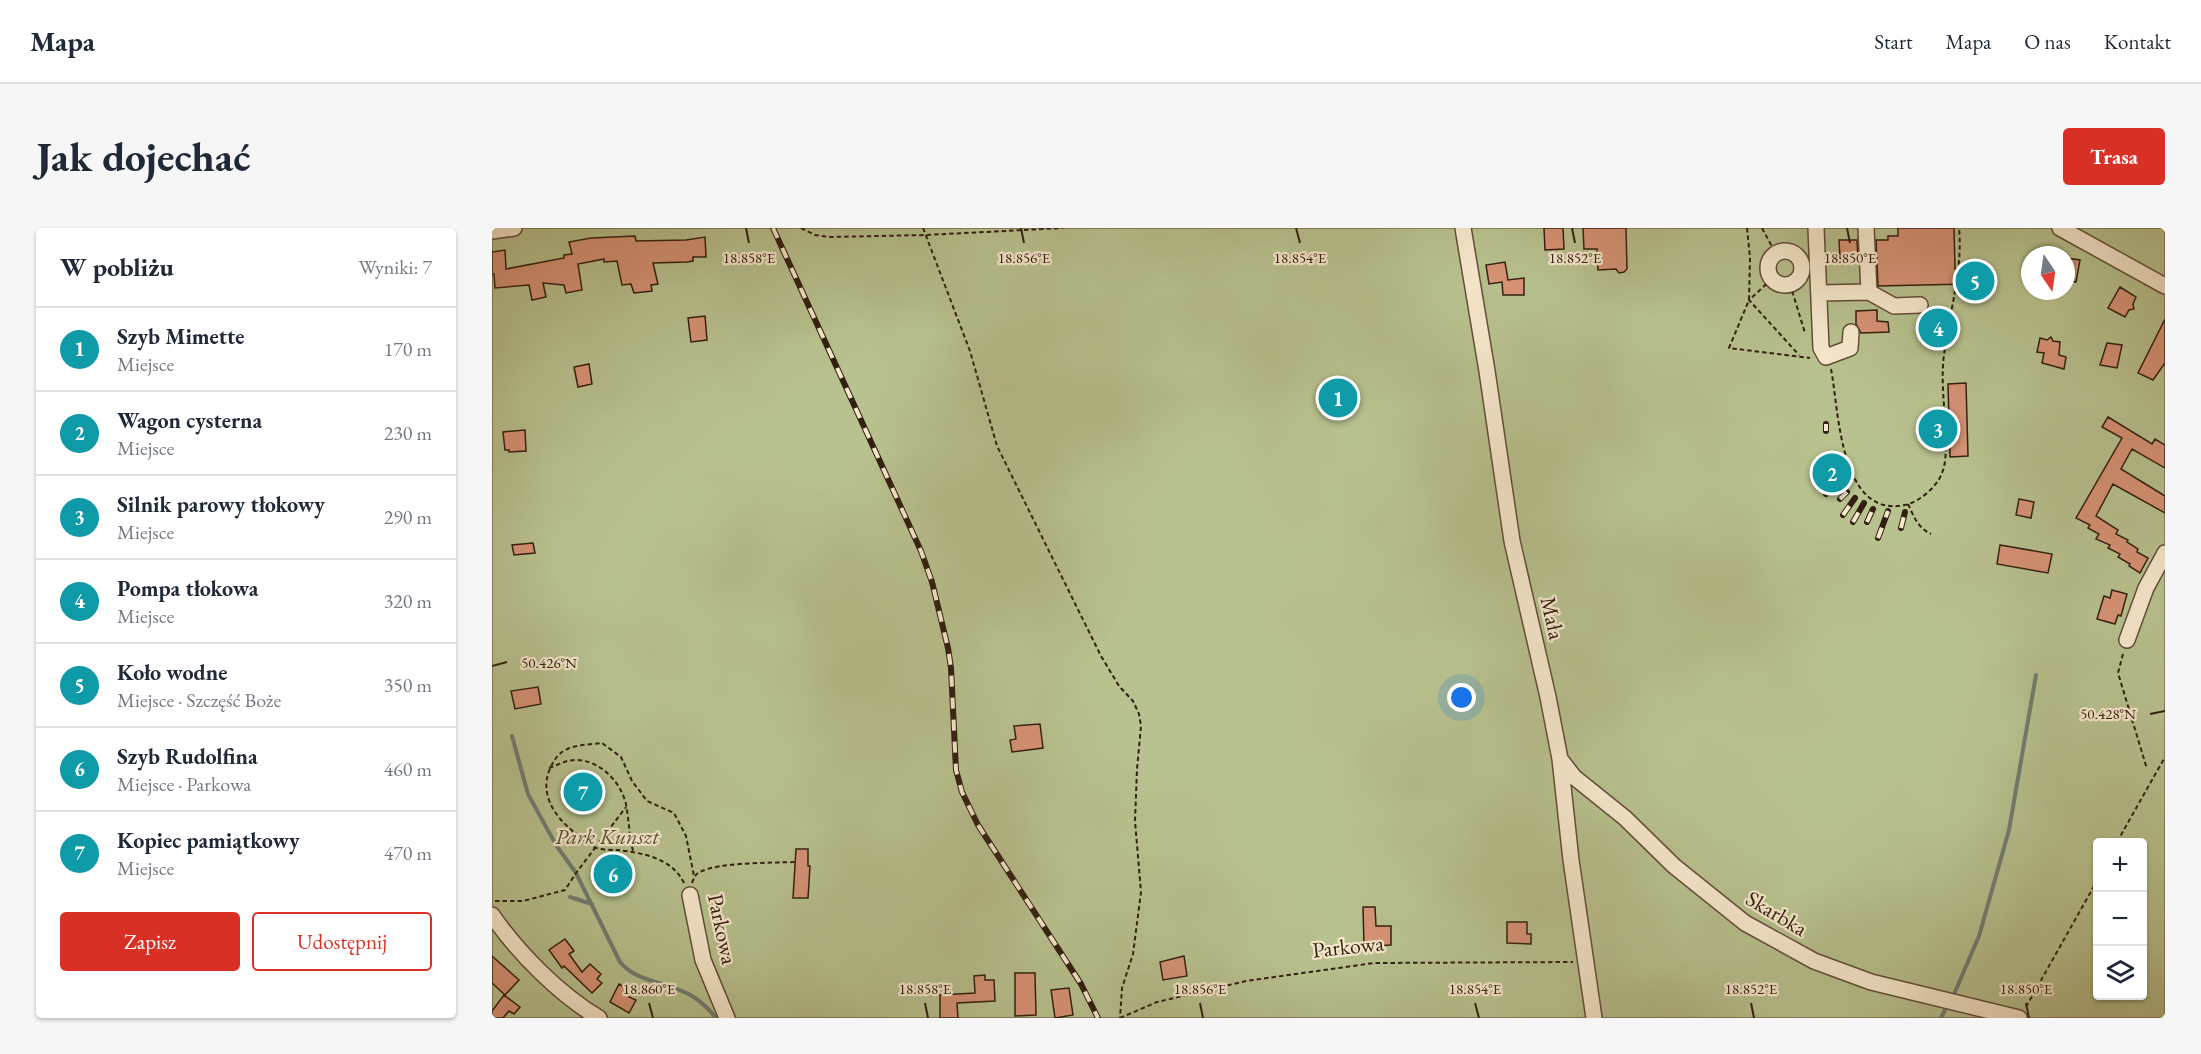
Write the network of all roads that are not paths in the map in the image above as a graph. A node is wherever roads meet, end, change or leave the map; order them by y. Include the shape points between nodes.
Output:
1 (514, 228) edge
2 (1463, 228) edge
3 (1816, 228) edge
4 (1866, 228) edge
5 (2060, 228) edge
6 (492, 231) edge
7 (1817, 245) junction
8 (1800, 260) junction
9 (2165, 286) edge
10 (1869, 292) junction
11 (1820, 293) junction
12 (1920, 305) dead end
13 (1851, 332) dead end
14 (2165, 553) edge
15 (2127, 640) road end
16 (1560, 759) junction
17 (690, 895) road end
18 (492, 915) edge
19 (2023, 1013) edge
20 (599, 1018) edge
21 (727, 1018) edge
22 (1593, 1018) edge

1 - 6 street
2 - 16 street, Mała via 1512,541
3 - 7 street
4 - 10 street
5 - 9 street
7 - 8 street
7 - 11 street
8 - 8 street via 1800,276 1790,284 1782,285 1772,279 1769,264 1776,254 1786,251
10 - 11 street
10 - 12 street via 1894,306
11 - 13 street via 1821,348 1826,357 1850,348
14 - 15 street via 2146,588
16 - 19 street, Skarbka via 1574,777 1625,818 1674,866 1745,923 1814,961 1871,982
16 - 22 street, Mała
17 - 21 street, Parkowa via 703,960
18 - 20 street via 544,974

